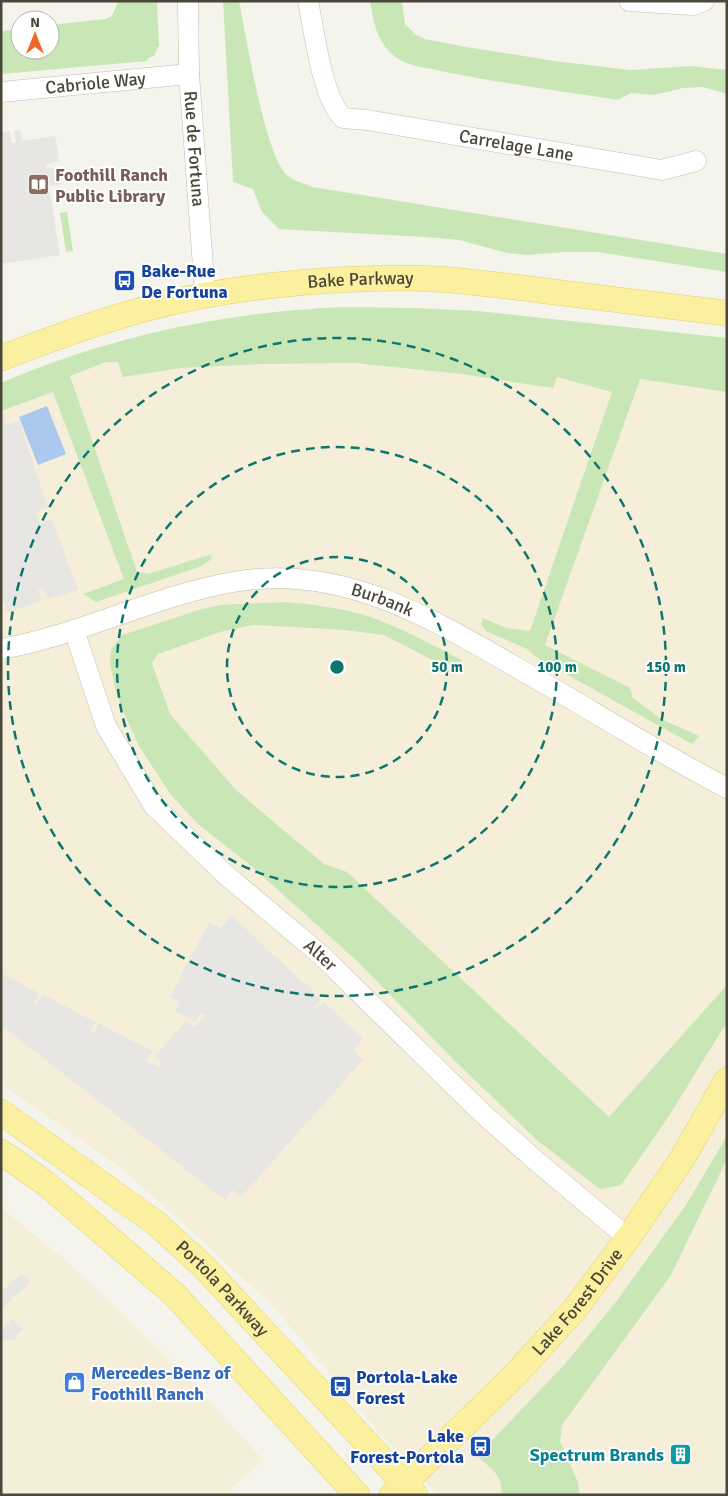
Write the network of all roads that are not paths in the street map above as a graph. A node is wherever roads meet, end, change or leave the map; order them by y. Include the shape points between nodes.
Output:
1 (188, 1) edge
2 (308, 1) edge
3 (630, 1) edge
4 (704, 1) edge
5 (189, 74) junction
6 (1, 92) edge
7 (696, 161) dead end
8 (205, 295) junction
9 (727, 313) edge
10 (1, 358) edge
11 (74, 630) junction
12 (1, 649) edge
13 (727, 788) edge
14 (727, 1080) edge
15 (1, 1112) edge
16 (1, 1152) edge
17 (628, 1238) junction
18 (403, 1491) edge
19 (357, 1495) edge

1 - 5 street, Rue de Fortuna
2 - 7 street, Carrelage Lane via 327,84 337,112 343,118 662,170
3 - 4 street via 693,5
5 - 6 street, Cabriole Way
5 - 8 street, Rue de Fortuna
8 - 9 main road, Bake Parkway via 342,280 408,278 478,283
8 - 10 main road, Bake Parkway via 144,309
11 - 12 street, Burbank
11 - 13 street, Burbank via 194,591 233,582 288,579 335,584 380,596 434,621
11 - 17 street, Alter via 106,726 154,806 226,875 321,955 481,1112
14 - 17 main road, Lake Forest Drive via 682,1160
15 - 18 main road, Portola Parkway via 157,1224 204,1267
16 - 19 main road via 44,1182 176,1295
17 - 18 main road, Lake Forest Drive via 575,1309

